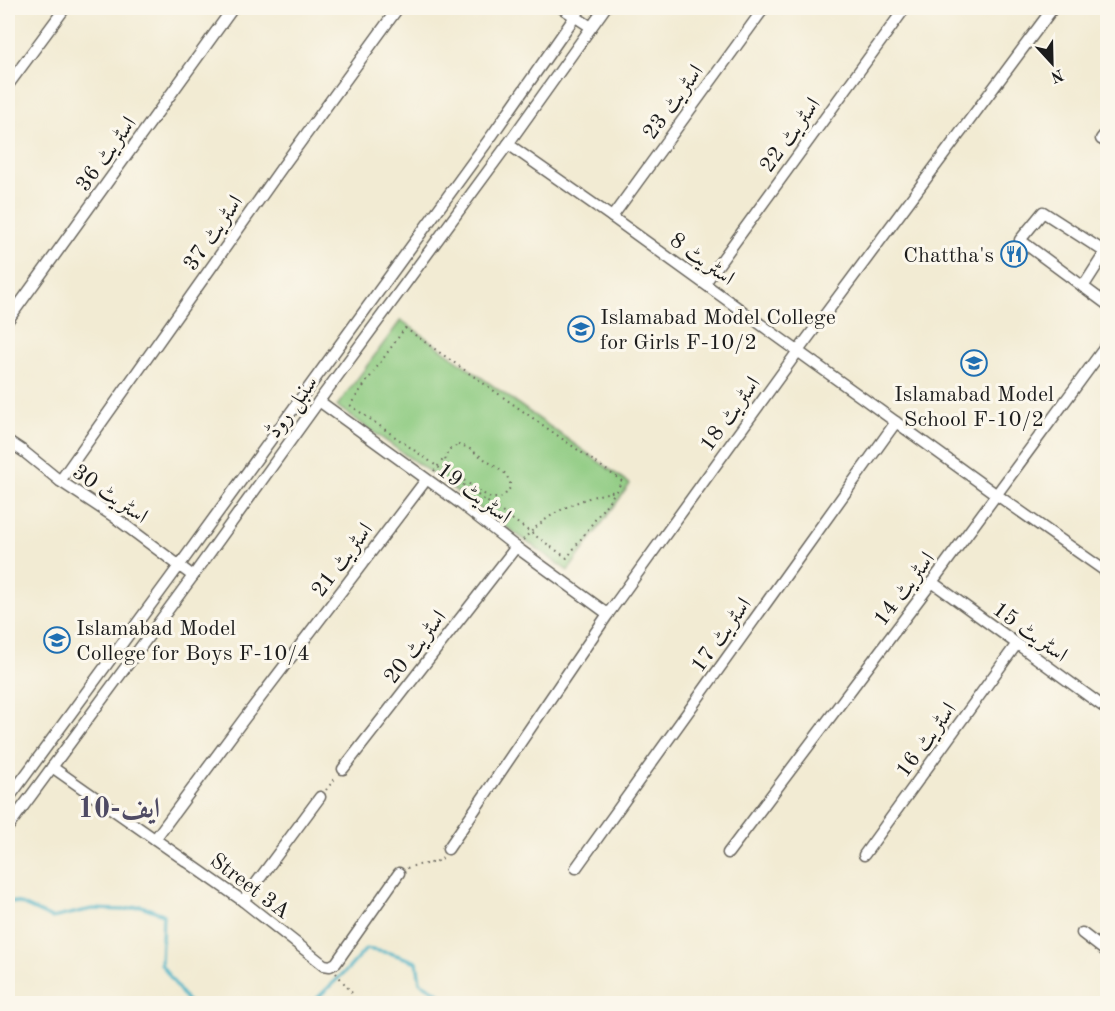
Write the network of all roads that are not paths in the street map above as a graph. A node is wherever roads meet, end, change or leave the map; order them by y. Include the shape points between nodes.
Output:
1 (65, 8) edge
2 (233, 8) edge
3 (398, 8) edge
4 (562, 8) edge
5 (605, 8) edge
6 (764, 8) edge
7 (905, 8) edge
8 (1053, 8) edge
9 (577, 12) edge
10 (591, 27) junction
11 (8, 82) edge
12 (1107, 130) edge
13 (1107, 143) edge
14 (508, 144) junction
15 (612, 217) junction
16 (1106, 250) edge
17 (705, 283) junction
18 (1083, 287) junction
19 (1107, 305) edge
20 (8, 320) edge
21 (341, 343) junction
22 (1107, 343) edge
23 (798, 351) junction
24 (355, 352) junction
25 (319, 401) junction
26 (896, 422) junction
27 (8, 441) edge
28 (426, 480) junction
29 (60, 481) junction
30 (997, 495) junction
31 (516, 548) junction
32 (180, 565) junction
33 (1105, 566) edge
34 (193, 576) junction
35 (932, 582) junction
36 (608, 614) junction
37 (1016, 645) junction
38 (1107, 710) edge
39 (52, 767) junction
40 (343, 769) road end
41 (320, 797) road end
42 (8, 799) edge
43 (8, 827) edge
44 (155, 838) junction
45 (448, 849) road end
46 (728, 853) dead end
47 (864, 855) dead end
48 (576, 868) dead end
49 (399, 873) road end
50 (243, 901) junction
51 (1082, 933) dead end
52 (1107, 954) edge

1 - 11 street
2 - 20 street, اسٹریٹ 36
3 - 29 street, اسٹریٹ 37
4 - 9 street
5 - 10 street, سنبل روڈ
6 - 15 street, اسٹریٹ 23
7 - 17 street, اسٹریٹ 22
8 - 23 street, اسٹریٹ 18
9 - 10 street
9 - 21 street, سنبل روڈ
10 - 14 street, سنبل روڈ
12 - 13 street via 1101,139
14 - 15 street, اسٹریٹ 8
14 - 24 street, سنبل روڈ
15 - 17 street, اسٹریٹ 8
16 - 18 street
16 - 18 street via 1043,212 1020,240
17 - 23 street, اسٹریٹ 8
18 - 19 street
21 - 24 street
21 - 32 street, سنبل روڈ
22 - 30 street, اسٹریٹ 14
23 - 26 street, اسٹریٹ 8
23 - 36 street, اسٹریٹ 18
24 - 25 street, سنبل روڈ
25 - 28 street, اسٹریٹ 19
25 - 34 street, سنبل روڈ
26 - 30 street, اسٹریٹ 8
26 - 48 street, اسٹریٹ 17
27 - 29 street, اسٹریٹ 30
28 - 31 street, اسٹریٹ 19
28 - 44 street, اسٹریٹ 21
29 - 32 street, اسٹریٹ 30
30 - 33 street, اسٹریٹ 8
30 - 35 street, اسٹریٹ 14
31 - 36 street, اسٹریٹ 19
31 - 40 street, اسٹریٹ 20
32 - 34 street, اسٹریٹ 30
32 - 42 street, سنبل روڈ
34 - 39 street, سنبل روڈ
35 - 37 street, اسٹریٹ 15
35 - 46 street, اسٹریٹ 14
36 - 45 street, اسٹریٹ 18
37 - 38 street, اسٹریٹ 15
37 - 47 street, اسٹریٹ 16
39 - 43 street, سنبل روڈ
39 - 44 street, Street 3A
41 - 50 street
44 - 50 street, Street 3A
49 - 50 street, Street 3A via 336,963 330,966
51 - 52 street

